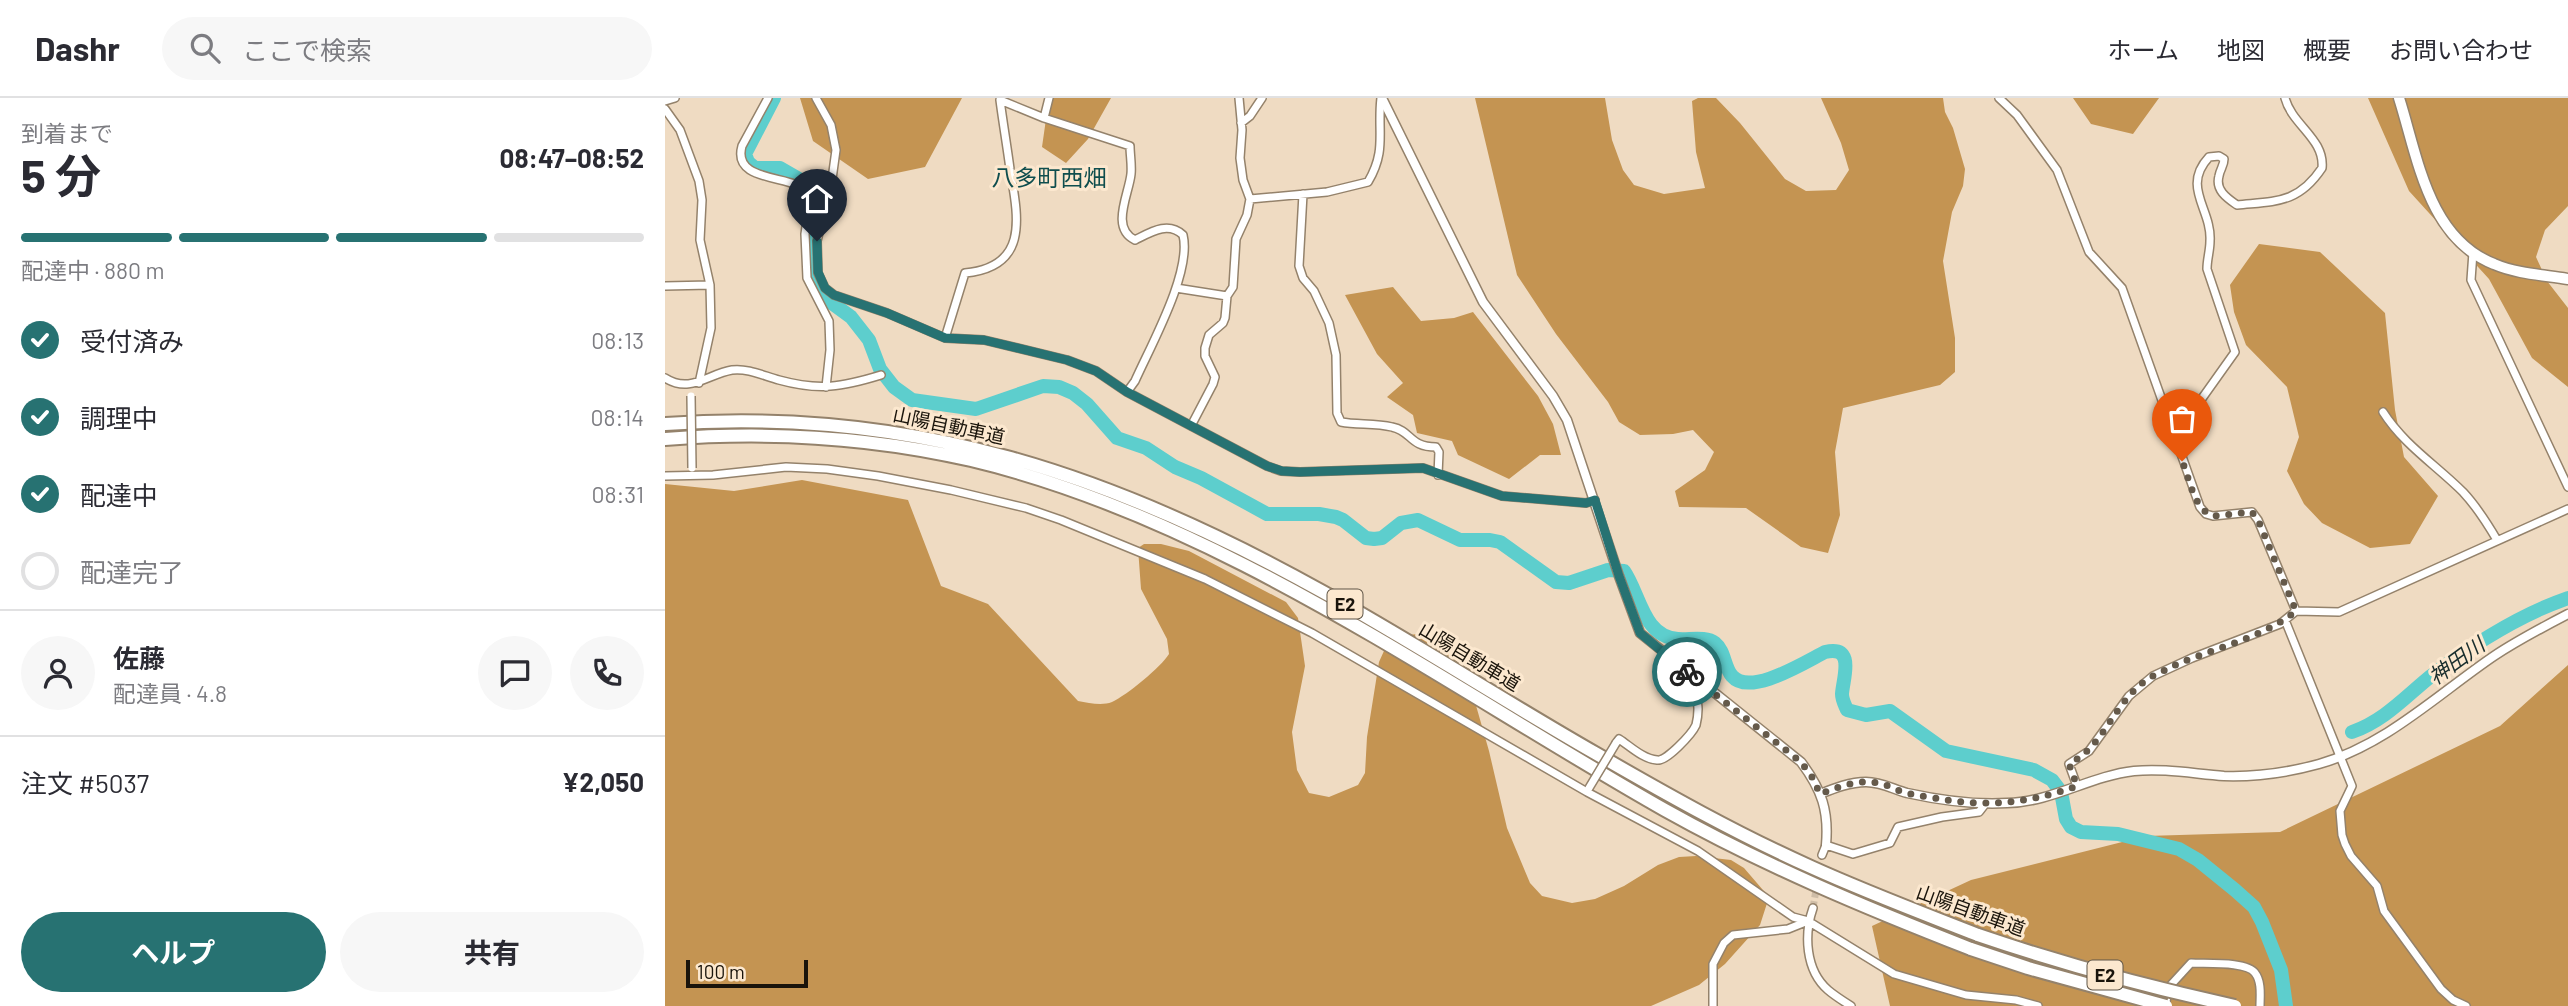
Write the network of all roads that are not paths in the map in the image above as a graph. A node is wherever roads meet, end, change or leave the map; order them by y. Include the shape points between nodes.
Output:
1 (675, 98) edge
2 (768, 98) edge
3 (816, 98) edge
4 (1049, 98) edge
5 (1239, 98) edge
6 (1262, 98) edge
7 (1381, 98) edge
8 (1999, 98) edge
9 (2285, 98) edge
10 (2399, 98) edge
11 (665, 101) edge
12 (665, 108) edge
13 (1044, 118) junction
14 (1241, 123) junction
15 (1303, 194) junction
16 (1250, 199) junction
17 (2473, 253) junction
18 (2568, 279) edge
19 (710, 285) junction
20 (665, 286) edge
21 (1176, 288) junction
22 (1227, 296) junction
23 (945, 338) junction
24 (881, 375) dead end
25 (665, 378) edge
26 (690, 383) junction
27 (699, 383) junction
28 (825, 387) junction
29 (1127, 392) junction
30 (2163, 405) junction
31 (2383, 412) dead end
32 (665, 424) edge
33 (1191, 426) junction
34 (665, 439) edge
35 (692, 472) junction
36 (1439, 475) junction
37 (665, 476) edge
38 (2568, 487) edge
39 (1595, 500) junction
40 (2568, 509) edge
41 (2497, 540) junction
42 (2296, 611) junction
43 (2568, 614) edge
44 (2285, 620) junction
45 (1694, 677) junction
46 (2338, 757) junction
47 (2073, 787) junction
48 (1588, 790) junction
49 (1820, 794) junction
50 (1986, 803) junction
51 (1826, 845) junction
52 (1822, 855) dead end
53 (1813, 908) tunnel mouth
54 (1808, 921) junction
55 (1713, 1006) edge
56 (1851, 1006) edge
57 (2038, 1006) edge
58 (2166, 1006) edge
59 (2235, 1006) edge
60 (2260, 1006) edge
61 (2466, 1006) edge

1 - 11 street
2 - 28 street via 742,146 741,163 749,172 797,185 809,206 807,278 829,321
3 - 23 street via 831,125 836,150 817,241 821,281 834,295
4 - 13 street
5 - 14 street
6 - 14 street
7 - 15 street via 1381,155 1368,182
7 - 39 street via 1483,302 1567,420
8 - 30 street via 2057,170 2089,252 2122,288
9 - 30 street via 2290,112 2322,151 2322,168 2287,200 2237,205 2219,188 2217,178 2224,159 2209,157 2204,162 2197,185 2211,243 2207,269 2235,352 2198,404
10 - 17 main road via 2433,205
12 - 19 street via 680,130 699,181 700,240
13 - 21 street via 1130,146 1124,229 1135,240 1161,228 1183,235 1185,256
13 - 23 street via 1000,100 1018,219 1014,240 1003,259 987,269 965,273
14 - 16 street via 1240,158
15 - 16 street
15 - 36 street via 1299,266 1329,323 1341,422 1393,427 1415,444 1436,447
16 - 22 street via 1236,239 1233,288
17 - 18 main road via 2508,269
17 - 38 street via 2471,281
19 - 20 street
19 - 27 street via 709,347
21 - 22 street
21 - 29 street
22 - 33 street via 1223,323 1209,335 1205,348 1215,376 1213,384
23 - 29 street via 984,340 1067,360 1096,371
24 - 28 street
25 - 26 street
26 - 27 street
26 - 35 street, bridge
27 - 28 street via 734,370
29 - 33 street
30 - 42 street via 2200,507 2213,516 2252,512
31 - 41 street via 2405,440 2470,500
32 - 59 highway, 山陽自動車道 / E2, bridge via 777,421 867,428 975,447 1102,487 1215,536 1321,591 1593,752 1744,835 1978,935 2104,975
33 - 36 street via 1282,471 1423,468
34 - 58 highway, 山陽自動車道 / E2, bridge via 754,435 867,442 972,460 1098,500 1212,550 1314,603 1736,849 1971,949
35 - 37 street
35 - 48 street via 827,469 951,490 1061,520 1236,594
36 - 39 street via 1514,498
39 - 45 street via 1640,633
40 - 41 street
41 - 42 street via 2339,611
42 - 44 street
43 - 46 street via 2494,656 2377,738
44 - 46 street
44 - 47 street via 2141,684 2089,751 2069,764
45 - 48 street, bridge via 1696,726 1669,756 1655,761 1619,739
45 - 49 street via 1801,762
46 - 47 street via 2261,774 2136,771
46 - 61 street via 2352,786 2340,811 2341,835 2351,856 2377,886 2384,911 2441,989
47 - 50 street via 2053,795
48 - 54 street via 1698,851 1793,917
49 - 50 street via 1851,783 1871,782 1941,800
49 - 51 street via 1827,810
50 - 51 street via 1979,812 1898,827 1890,843 1853,854
51 - 52 street
53 - 54 street
54 - 55 street via 1788,929 1733,935 1724,943 1713,964
54 - 56 street via 1814,972 1829,992
54 - 57 street via 1894,974 1966,995
58 - 60 street via 2169,987 2191,963 2246,966 2256,973

